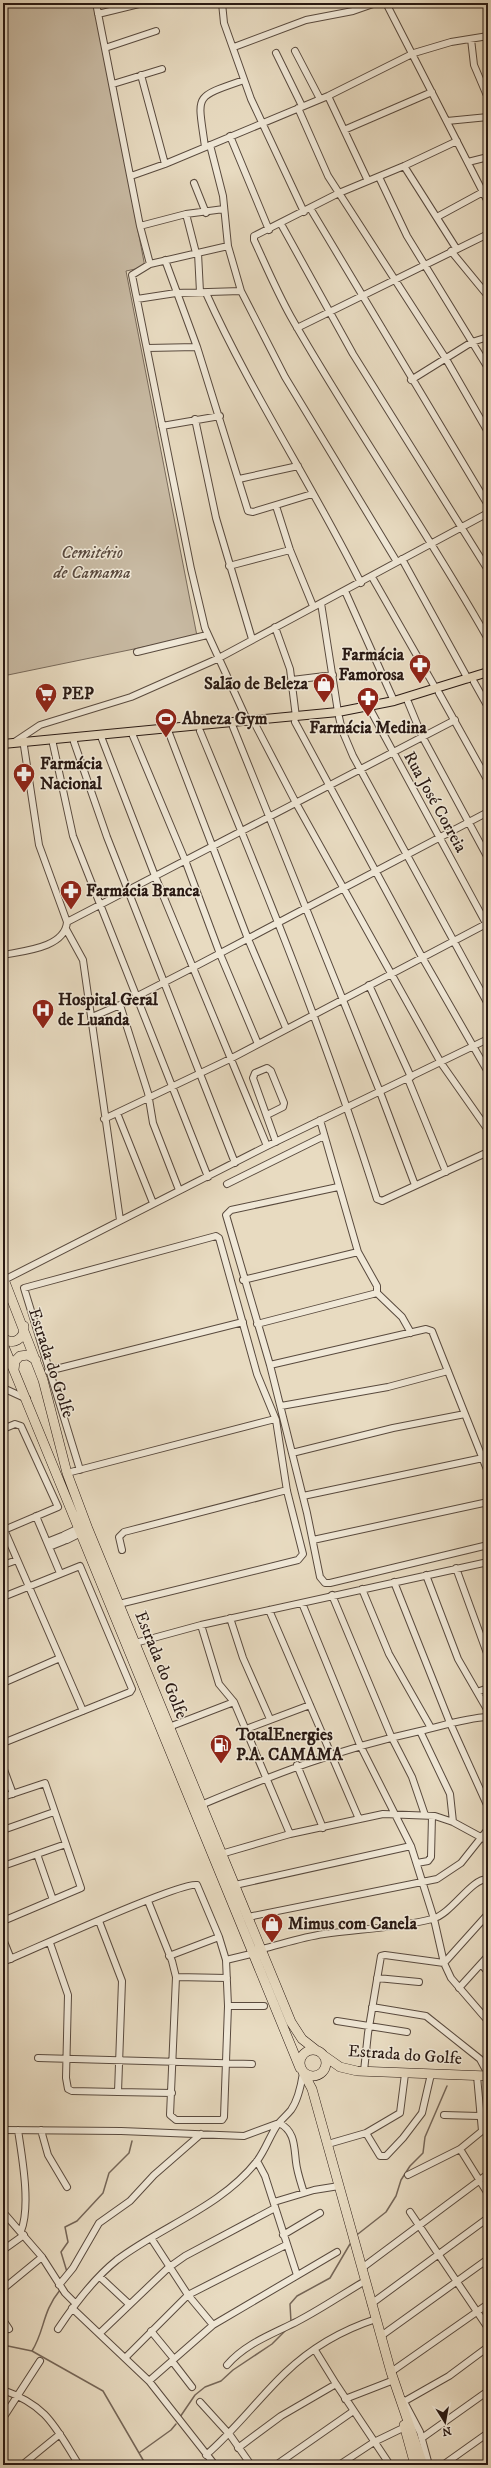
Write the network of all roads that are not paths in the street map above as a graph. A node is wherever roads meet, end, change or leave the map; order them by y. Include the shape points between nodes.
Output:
1 (96, 3) edge
2 (144, 3) edge
3 (230, 3) edge
4 (376, 3) edge
5 (386, 3) edge
6 (222, 4) edge
7 (98, 14) junction
8 (156, 31) dead end
9 (488, 36) edge
10 (471, 38) junction
11 (234, 47) junction
12 (105, 48) junction
13 (295, 51) dead end
14 (276, 53) dead end
15 (414, 53) junction
16 (162, 69) dead end
17 (141, 75) junction
18 (244, 80) junction
19 (113, 84) junction
20 (432, 92) junction
21 (328, 96) junction
22 (488, 98) edge
23 (320, 99) junction
24 (300, 107) junction
25 (488, 117) edge
26 (447, 121) junction
27 (262, 123) junction
28 (344, 130) junction
29 (230, 136) junction
30 (457, 141) junction
31 (208, 146) junction
32 (488, 157) edge
33 (468, 162) junction
34 (165, 164) junction
35 (404, 166) junction
36 (131, 176) junction
37 (379, 177) junction
38 (368, 181) junction
39 (194, 183) dead end
40 (483, 192) junction
41 (339, 193) junction
42 (488, 202) edge
43 (310, 208) junction
44 (224, 209) junction
45 (304, 212) junction
46 (206, 213) junction
47 (186, 214) junction
48 (437, 217) junction
49 (281, 224) junction
50 (140, 226) junction
51 (269, 230) junction
52 (488, 234) edge
53 (228, 246) junction
54 (454, 250) junction
55 (197, 253) junction
56 (165, 260) junction
57 (150, 264) junction
58 (424, 264) junction
59 (394, 279) junction
60 (241, 291) junction
61 (176, 293) junction
62 (203, 293) junction
63 (362, 296) junction
64 (488, 296) edge
65 (137, 299) junction
66 (328, 311) junction
67 (297, 328) junction
68 (488, 337) edge
69 (472, 342) junction
70 (197, 347) junction
71 (147, 348) junction
72 (446, 359) junction
73 (488, 368) edge
74 (411, 380) junction
75 (220, 416) junction
76 (195, 419) junction
77 (162, 426) junction
78 (488, 432) edge
79 (298, 466) junction
80 (239, 479) junction
81 (312, 494) junction
82 (488, 505) edge
83 (276, 506) junction
84 (488, 513) edge
85 (462, 527) junction
86 (431, 544) junction
87 (290, 550) junction
88 (400, 560) junction
89 (230, 566) junction
90 (488, 570) edge
91 (372, 577) junction
92 (360, 583) junction
93 (345, 591) junction
94 (321, 603) junction
95 (313, 606) junction
96 (275, 627) junction
97 (207, 635) junction
98 (252, 639) junction
99 (488, 639) edge
100 (137, 652) dead end
101 (217, 659) junction
102 (488, 672) edge
103 (333, 675) junction
104 (488, 677) edge
105 (292, 680) junction
106 (471, 680) junction
107 (438, 691) junction
108 (394, 701) junction
109 (408, 702) junction
110 (488, 707) edge
111 (371, 711) junction
112 (338, 714) junction
113 (295, 719) junction
114 (455, 720) junction
115 (248, 722) junction
116 (256, 726) junction
117 (233, 727) junction
118 (200, 731) junction
119 (169, 733) junction
120 (133, 736) junction
121 (422, 736) junction
122 (102, 739) junction
123 (74, 742) junction
124 (13, 743) junction
125 (3, 744) edge
126 (53, 744) junction
127 (24, 746) junction
128 (3, 748) edge
129 (391, 752) junction
130 (360, 769) junction
131 (488, 781) edge
132 (330, 786) junction
133 (296, 803) junction
134 (488, 812) edge
135 (268, 818) junction
136 (469, 822) junction
137 (242, 831) junction
138 (440, 838) junction
139 (212, 845) junction
140 (408, 854) junction
141 (488, 858) edge
142 (185, 860) junction
143 (376, 871) junction
144 (155, 876) junction
145 (344, 889) junction
146 (128, 891) junction
147 (101, 905) junction
148 (307, 908) junction
149 (66, 922) junction
150 (277, 922) junction
151 (487, 924) edge
152 (66, 929) junction
153 (248, 939) junction
154 (453, 940) junction
155 (220, 954) junction
156 (3, 956) edge
157 (422, 957) junction
158 (194, 967) junction
159 (391, 973) junction
160 (163, 982) junction
161 (369, 985) junction
162 (138, 995) junction
163 (341, 998) junction
164 (488, 1004) edge
165 (120, 1005) junction
166 (312, 1014) junction
167 (92, 1017) junction
168 (286, 1028) junction
169 (488, 1039) edge
170 (258, 1044) junction
171 (475, 1046) junction
172 (230, 1058) junction
173 (441, 1063) junction
174 (488, 1072) edge
175 (201, 1073) junction
176 (410, 1078) junction
177 (172, 1088) junction
178 (380, 1092) junction
179 (149, 1098) junction
180 (348, 1106) junction
181 (117, 1113) junction
182 (267, 1115) junction
183 (104, 1119) junction
184 (320, 1120) junction
185 (488, 1130) edge
186 (324, 1136) junction
187 (276, 1142) junction
188 (267, 1146) junction
189 (488, 1152) edge
190 (235, 1163) junction
191 (446, 1172) junction
192 (208, 1177) junction
193 (227, 1184) dead end
194 (415, 1185) junction
195 (338, 1187) junction
196 (179, 1190) junction
197 (152, 1203) junction
198 (120, 1220) junction
199 (358, 1252) junction
200 (4, 1278) edge
201 (244, 1280) junction
202 (377, 1293) junction
203 (243, 1322) junction
204 (257, 1324) junction
205 (24, 1326) junction
206 (410, 1333) junction
207 (3, 1338) edge
208 (3, 1344) edge
209 (36, 1360) junction
210 (270, 1365) junction
211 (14, 1371) junction
212 (48, 1371) junction
213 (448, 1371) junction
214 (4, 1390) edge
215 (27, 1400) junction
216 (281, 1406) junction
217 (465, 1414) junction
218 (275, 1419) junction
219 (3, 1429) edge
220 (292, 1453) junction
221 (483, 1458) junction
222 (80, 1470) junction
223 (488, 1472) edge
224 (67, 1473) junction
225 (287, 1490) junction
226 (303, 1496) junction
227 (488, 1502) edge
228 (36, 1516) junction
229 (4, 1529) edge
230 (80, 1531) junction
231 (313, 1540) junction
232 (48, 1545) junction
233 (488, 1545) edge
234 (122, 1550) dead end
235 (17, 1560) junction
236 (488, 1562) edge
237 (3, 1566) edge
238 (456, 1568) junction
239 (60, 1573) junction
240 (426, 1575) junction
241 (394, 1582) junction
242 (29, 1586) junction
243 (362, 1589) junction
244 (332, 1595) junction
245 (3, 1597) edge
246 (119, 1604) junction
247 (302, 1604) junction
248 (269, 1610) junction
249 (230, 1618) junction
250 (201, 1625) junction
251 (134, 1643) junction
252 (488, 1656) edge
253 (60, 1658) junction
254 (3, 1683) edge
255 (488, 1688) edge
256 (477, 1692) junction
257 (234, 1702) junction
258 (310, 1706) junction
259 (83, 1711) junction
260 (488, 1711) edge
261 (488, 1717) edge
262 (270, 1718) junction
263 (450, 1723) junction
264 (170, 1727) junction
265 (246, 1728) junction
266 (431, 1728) junction
267 (420, 1731) junction
268 (391, 1736) junction
269 (3, 1742) edge
270 (360, 1745) junction
271 (330, 1754) junction
272 (296, 1765) junction
273 (3, 1767) edge
274 (265, 1778) junction
275 (13, 1794) junction
276 (3, 1797) edge
277 (201, 1805) junction
278 (488, 1807) edge
279 (54, 1812) junction
280 (396, 1814) junction
281 (425, 1815) junction
282 (432, 1816) junction
283 (359, 1819) junction
284 (453, 1822) junction
285 (323, 1828) junction
286 (488, 1829) edge
287 (3, 1830) edge
288 (290, 1834) junction
289 (481, 1837) junction
290 (488, 1841) edge
291 (66, 1844) junction
292 (411, 1846) junction
293 (37, 1854) junction
294 (221, 1854) junction
295 (417, 1863) junction
296 (3, 1866) edge
297 (488, 1879) edge
298 (423, 1882) junction
299 (235, 1885) junction
300 (53, 1900) junction
301 (148, 1901) junction
302 (488, 1914) edge
303 (248, 1917) junction
304 (434, 1919) junction
305 (3, 1921) edge
306 (99, 1921) junction
307 (219, 1937) junction
308 (3, 1939) edge
309 (50, 1943) junction
310 (258, 1951) junction
311 (170, 1956) junction
312 (488, 1956) edge
313 (11, 1959) junction
314 (226, 1960) junction
315 (3, 1962) edge
316 (444, 1962) junction
317 (480, 1964) junction
318 (488, 1972) edge
319 (176, 1977) junction
320 (227, 1978) junction
321 (377, 1978) junction
322 (420, 1982) dead end
323 (459, 1988) junction
324 (228, 2006) junction
325 (264, 2006) dead end
326 (372, 2007) junction
327 (337, 2021) dead end
328 (488, 2022) edge
329 (369, 2027) junction
330 (407, 2032) dead end
331 (319, 2053) junction
332 (38, 2058) dead end
333 (67, 2058) junction
334 (119, 2059) junction
335 (173, 2061) junction
336 (226, 2064) junction
337 (252, 2064) dead end
338 (302, 2070) junction
339 (364, 2072) junction
340 (405, 2074) junction
341 (431, 2074) junction
342 (488, 2075) edge
343 (477, 2076) junction
344 (118, 2092) junction
345 (172, 2092) junction
346 (444, 2115) dead end
347 (479, 2116) junction
348 (279, 2123) junction
349 (3, 2130) edge
350 (18, 2130) junction
351 (41, 2130) junction
352 (485, 2130) edge
353 (366, 2133) junction
354 (201, 2134) junction
355 (328, 2144) junction
356 (460, 2149) junction
357 (257, 2161) junction
358 (488, 2174) edge
359 (408, 2175) dead end
360 (479, 2180) junction
361 (339, 2186) junction
362 (67, 2187) dead end
363 (304, 2193) junction
364 (488, 2194) edge
365 (275, 2205) junction
366 (3, 2212) edge
367 (410, 2212) dead end
368 (320, 2213) dead end
369 (488, 2218) edge
370 (421, 2225) junction
371 (22, 2233) junction
372 (283, 2235) junction
373 (151, 2238) junction
374 (286, 2245) junction
375 (3, 2250) edge
376 (337, 2252) dead end
377 (438, 2254) junction
378 (42, 2257) junction
379 (488, 2259) edge
380 (168, 2268) junction
381 (362, 2268) junction
382 (297, 2275) junction
383 (100, 2276) junction
384 (365, 2281) junction
385 (456, 2282) junction
386 (59, 2285) junction
387 (3, 2289) edge
388 (188, 2296) junction
389 (128, 2304) junction
390 (371, 2304) junction
391 (488, 2304) edge
392 (74, 2305) junction
393 (477, 2312) junction
394 (376, 2319) junction
395 (3, 2320) edge
396 (213, 2325) junction
397 (488, 2328) edge
398 (9, 2329) dead end
399 (58, 2329) dead end
400 (150, 2331) junction
401 (100, 2333) junction
402 (381, 2336) junction
403 (488, 2347) edge
404 (315, 2350) junction
405 (125, 2358) junction
406 (40, 2360) dead end
407 (173, 2360) junction
408 (227, 2365) dead end
409 (393, 2376) junction
410 (149, 2381) junction
411 (336, 2384) junction
412 (192, 2387) dead end
413 (3, 2390) edge
414 (488, 2391) edge
415 (19, 2396) junction
416 (345, 2400) junction
417 (403, 2401) junction
418 (200, 2402) dead end
419 (352, 2412) junction
420 (3, 2418) edge
421 (405, 2427) junction
422 (488, 2433) edge
423 (60, 2434) junction
424 (230, 2435) junction
425 (422, 2438) junction
426 (374, 2442) junction
427 (238, 2448) junction
428 (206, 2455) junction
429 (22, 2465) edge
430 (80, 2465) edge
431 (215, 2465) edge
432 (251, 2465) edge
433 (276, 2465) edge
434 (339, 2465) edge
435 (390, 2465) edge
436 (416, 2465) edge
437 (422, 2465) edge
438 (429, 2465) edge
439 (443, 2465) edge

1 - 7 street
2 - 7 street
3 - 6 street
4 - 11 street via 353,11 306,20
5 - 15 street
6 - 11 street via 224,23
7 - 12 street
8 - 12 street
9 - 10 street
10 - 15 street
10 - 22 street via 474,64
11 - 18 street
12 - 19 street
13 - 23 street
14 - 24 street
15 - 20 street
15 - 21 street
16 - 17 street
17 - 19 street
17 - 34 street
18 - 27 street
18 - 31 street via 212,91 203,97 200,106
19 - 36 street
20 - 26 street
20 - 28 street
21 - 23 street
21 - 28 street
23 - 24 street
24 - 27 street
24 - 41 street via 328,176
25 - 26 street
26 - 30 street
27 - 29 street
27 - 45 street
28 - 38 street
29 - 31 street
29 - 51 street
30 - 33 street
30 - 35 street
31 - 34 street
31 - 44 street
32 - 33 street
33 - 40 street
34 - 36 street
35 - 37 street
35 - 48 street
36 - 50 street
37 - 38 street
37 - 58 street via 399,222
38 - 41 street
39 - 46 street
40 - 42 street
40 - 48 street
41 - 43 street
41 - 59 street
43 - 45 street
43 - 63 street
44 - 46 street
44 - 53 street
45 - 49 street
46 - 47 street
47 - 50 street
47 - 55 street
48 - 54 street
49 - 51 street
49 - 66 street
50 - 57 street
51 - 67 street via 254,236 254,240
52 - 54 street
53 - 55 street
53 - 60 street
54 - 58 street
54 - 64 street
55 - 56 street
55 - 62 street
56 - 57 street
56 - 61 street
57 - 65 street via 132,275
58 - 59 street
58 - 69 street
59 - 63 street
59 - 72 street
60 - 62 street
60 - 88 street via 285,377
61 - 62 street
61 - 65 street
61 - 70 street
62 - 79 street
63 - 66 street
63 - 74 street
65 - 71 street
66 - 67 street
66 - 85 street via 417,459
67 - 86 street
68 - 69 street
69 - 72 street
69 - 73 street
70 - 71 street
70 - 75 street
71 - 77 street
72 - 74 street
72 - 78 street
74 - 82 street
75 - 76 street
75 - 80 street
76 - 77 street
76 - 89 street via 216,518
77 - 97 street via 190,569
79 - 80 street
79 - 81 street
80 - 83 street via 248,511
81 - 83 street
81 - 92 street
83 - 87 street
84 - 85 street
85 - 86 street
85 - 90 street
86 - 88 street
86 - 99 street
87 - 89 street
87 - 95 street
88 - 91 street
88 - 106 street
89 - 98 street
91 - 92 street
91 - 107 street
92 - 93 street
93 - 94 street
93 - 108 street
94 - 95 street
94 - 103 street
95 - 96 street
96 - 98 street
96 - 105 street via 287,657
97 - 100 street
97 - 101 street
98 - 101 street
101 - 115 street
101 - 124 street via 131,697 40,725
102 - 106 main road
103 - 105 street
103 - 112 street
104 - 106 main road
105 - 113 street
106 - 107 main road
106 - 110 street
107 - 108 main road
107 - 109 main road
107 - 114 street
108 - 112 main road
109 - 111 main road
109 - 121 street
111 - 112 main road
111 - 129 street, Rua José Correia
112 - 113 main road
112 - 130 street via 347,744
113 - 115 main road
113 - 116 main road
113 - 132 street
114 - 121 street
114 - 131 street
115 - 124 main road
116 - 117 main road
116 - 133 street
117 - 118 main road
117 - 135 street
118 - 119 main road
118 - 137 street
119 - 120 main road
119 - 139 street
120 - 122 main road
120 - 142 street
121 - 129 street
121 - 136 street
122 - 123 main road
122 - 144 street
123 - 126 main road
123 - 146 street via 106,837
124 - 125 main road
126 - 127 main road
126 - 147 street via 73,836
127 - 128 main road
127 - 149 street via 39,845
129 - 130 street
129 - 138 street, Rua José Correia
130 - 132 street
130 - 140 street
132 - 133 street
132 - 143 street
133 - 135 street
133 - 145 street
134 - 136 street
135 - 137 street
135 - 148 street
136 - 138 street
136 - 141 street
137 - 139 street
137 - 150 street
138 - 140 street
138 - 151 street, Rua José Correia
139 - 142 street
139 - 153 street
140 - 143 street
140 - 154 street
142 - 144 street
142 - 155 street
143 - 145 street
143 - 157 street
144 - 146 street
144 - 158 street
145 - 148 street
145 - 159 street
146 - 147 street
146 - 160 street
147 - 149 street
147 - 162 street
148 - 150 street
148 - 163 street
149 - 152 street
150 - 153 street
150 - 166 street
151 - 154 street
152 - 156 street via 52,942
152 - 167 street via 83,960
153 - 155 street
153 - 168 street
154 - 157 street
154 - 164 street
155 - 158 street
155 - 170 street
157 - 159 street
157 - 171 street
158 - 160 street
158 - 172 street
159 - 161 street
159 - 173 street
160 - 162 street
160 - 175 street
161 - 163 street
161 - 176 street
162 - 165 street
162 - 177 street
163 - 166 street
163 - 178 street
165 - 167 street
165 - 179 street
166 - 168 street
166 - 180 street
167 - 183 street
168 - 170 street
169 - 171 street
170 - 172 street
171 - 173 street
171 - 174 street
172 - 175 street
172 - 188 street
173 - 176 street
173 - 185 street
175 - 177 street
175 - 190 street
176 - 178 street
176 - 191 street
177 - 179 street
177 - 192 street
178 - 180 street
178 - 194 street
179 - 181 street
179 - 196 street via 153,1123
180 - 184 street
180 - 194 street via 377,1199 382,1201
181 - 183 street
181 - 197 street
182 - 182 street via 254,1075 268,1068 284,1103 283,1107
182 - 187 street
183 - 198 street
184 - 186 street
184 - 187 street
186 - 193 street
186 - 195 street
187 - 188 street
188 - 190 street
189 - 191 street
190 - 192 street
191 - 194 street
192 - 196 street
195 - 199 street
195 - 201 street via 227,1212 226,1220
196 - 197 street
197 - 198 street
198 - 200 street
199 - 201 street
199 - 202 street via 377,1286
200 - 205 highway, Estrada do Golfe
201 - 204 street
202 - 204 street
202 - 206 street via 402,1317
203 - 212 street
203 - 212 street via 221,1240 216,1236 26,1286 24,1291
203 - 218 street via 257,1374
204 - 210 street
205 - 207 highway via 23,1334 17,1340 9,1341
205 - 209 highway, Estrada do Golfe
206 - 210 street
206 - 213 street via 426,1329 432,1331
208 - 211 highway, Estrada do Golfe
209 - 211 highway via 28,1355 20,1356 15,1361
209 - 224 highway, Estrada do Golfe
210 - 216 street
211 - 215 highway, Estrada do Golfe
212 - 222 street
213 - 216 street via 388,1387
213 - 217 street
214 - 215 street
215 - 230 highway, Estrada do Golfe
216 - 220 street
217 - 220 street via 393,1428
217 - 221 street
218 - 222 street
218 - 225 street
219 - 228 street via 15,1424 22,1426 58,1507
220 - 226 street
221 - 223 street
221 - 226 street
222 - 224 street
224 - 246 highway, Estrada do Golfe
225 - 234 street via 124,1532 119,1537
225 - 246 street via 303,1554 298,1560
226 - 231 street
227 - 231 street
228 - 229 street
228 - 232 street
229 - 235 street
230 - 232 street
230 - 310 highway, Estrada do Golfe
231 - 233 street via 320,1577 325,1583
232 - 239 street
235 - 237 street
235 - 242 street
236 - 238 street
238 - 240 street
238 - 252 street
239 - 242 street
239 - 259 street via 78,1566 82,1568 132,1689
240 - 241 street
240 - 256 street via 458,1660
241 - 243 street
241 - 263 street
242 - 245 street
242 - 253 street
243 - 244 street
243 - 266 street via 389,1654
244 - 247 street
244 - 268 street
246 - 251 highway, Estrada do Golfe
247 - 248 street
247 - 270 street
248 - 249 street
248 - 258 street
249 - 250 street
249 - 262 street via 243,1658
250 - 251 street
250 - 257 street via 220,1684
251 - 264 highway, Estrada do Golfe
253 - 254 street
253 - 259 street
255 - 256 street
256 - 260 street
257 - 264 street
257 - 265 street
258 - 262 street
258 - 271 street
259 - 269 street
261 - 263 street
262 - 265 street
263 - 266 street
263 - 278 street
264 - 277 highway, Estrada do Golfe
265 - 274 street
266 - 267 street
267 - 268 street
267 - 284 street via 450,1794
268 - 270 street
268 - 281 street via 412,1777
270 - 271 street
270 - 280 street
271 - 272 street
271 - 283 street
272 - 274 street
272 - 285 street
273 - 275 street
274 - 277 street
274 - 288 street
275 - 276 street
275 - 279 street via 45,1783
277 - 294 highway, Estrada do Golfe
279 - 287 street
279 - 291 street
280 - 281 street
280 - 283 street
280 - 292 street
281 - 282 street
282 - 284 street
282 - 295 street via 431,1857 428,1861
283 - 285 street
284 - 289 street
285 - 288 street
286 - 289 street
288 - 294 street
289 - 290 street
289 - 298 street via 461,1863 450,1872 437,1879
291 - 293 street
291 - 300 street via 81,1888
292 - 295 street
292 - 299 street
293 - 296 street
293 - 300 street
294 - 299 highway, Estrada do Golfe
295 - 298 street
297 - 304 street via 479,1881 448,1910
298 - 303 street via 336,1897
298 - 304 street
299 - 303 highway, Estrada do Golfe
300 - 305 street
301 - 306 street
301 - 307 street via 186,1886 198,1885
301 - 311 street
302 - 316 street
303 - 310 highway, Estrada do Golfe
304 - 310 street via 324,1934
304 - 316 street
306 - 309 street
306 - 334 street via 121,1976
307 - 311 street
307 - 314 street
308 - 313 street
309 - 313 street
309 - 333 street via 68,1995
310 - 314 street
310 - 331 highway, Estrada do Golfe via 293,2026 302,2040
310 - 338 highway, Estrada do Golfe
311 - 319 street
312 - 317 street
313 - 315 street
314 - 320 street
316 - 321 street via 385,1954 379,1959
316 - 323 street
317 - 318 street
317 - 323 street
319 - 320 street
319 - 335 street
320 - 324 street
321 - 322 street
321 - 326 street
323 - 328 street
324 - 325 street
324 - 336 street
326 - 329 street
326 - 342 street via 426,2016 480,2059
327 - 329 street
329 - 330 street
329 - 339 street
331 - 338 highway via 308,2051 302,2056
331 - 338 highway, Estrada do Golfe via 326,2063 319,2074 311,2076
331 - 339 highway, Estrada do Golfe via 340,2067
332 - 333 street
333 - 334 street
333 - 344 street via 68,2089 72,2092
334 - 335 street
334 - 344 street
335 - 336 street
335 - 345 street
336 - 337 street
336 - 345 street via 222,2120 172,2118
338 - 348 street via 298,2098
338 - 355 highway via 312,2089
339 - 340 highway, Estrada do Golfe
340 - 341 highway, Estrada do Golfe
340 - 353 street via 400,2113
341 - 343 highway, Estrada do Golfe
341 - 353 street via 422,2112 386,2156 380,2156
342 - 343 highway, Estrada do Golfe
343 - 347 street
344 - 345 street
346 - 347 street
347 - 352 street
348 - 354 street via 244,2136
348 - 357 street
348 - 363 street via 287,2127 294,2141
349 - 350 street
350 - 351 street
350 - 371 street via 24,2166 26,2208
351 - 354 street
351 - 362 street via 48,2155
352 - 356 street
353 - 355 street
354 - 386 street via 154,2175 122,2208 99,2224 73,2268
355 - 361 highway
356 - 359 street
356 - 360 street
357 - 365 street
357 - 373 street via 230,2187 200,2210
358 - 360 street
360 - 364 street
360 - 370 street
361 - 363 street
361 - 381 highway
363 - 365 street
365 - 372 street
365 - 380 street
366 - 371 street
367 - 370 street
368 - 372 street
369 - 377 street
370 - 377 street
370 - 381 street
371 - 375 street
371 - 378 street
372 - 374 street
373 - 380 street
373 - 383 street via 116,2261
374 - 382 street
374 - 388 street
376 - 382 street
377 - 385 street
377 - 390 street
378 - 386 street
378 - 387 street
379 - 385 street
380 - 388 street
380 - 389 street
381 - 384 highway
382 - 396 street
383 - 389 street
383 - 392 street
384 - 390 highway
384 - 408 street via 236,2354
385 - 393 street
385 - 402 street
386 - 392 street
388 - 396 street
388 - 400 street
389 - 401 street
390 - 394 highway
391 - 393 street
392 - 399 street
392 - 401 street
393 - 397 street
393 - 409 street
394 - 402 highway
394 - 404 street via 351,2327
395 - 398 street
396 - 407 street
400 - 405 street
400 - 407 street
401 - 405 street
402 - 409 highway
403 - 417 street via 449,2376
404 - 411 street
404 - 424 street via 285,2373
405 - 410 street
406 - 415 street
407 - 410 street
407 - 412 street
409 - 416 street
409 - 417 highway
410 - 428 street
411 - 416 street
411 - 427 street via 281,2416
413 - 415 street
414 - 425 street
415 - 420 street
415 - 423 street via 41,2410
416 - 419 street
417 - 421 highway
417 - 425 street
417 - 437 highway
418 - 424 street
419 - 426 street
419 - 433 street
421 - 426 street
421 - 436 highway
422 - 439 street
423 - 429 street
423 - 430 street
424 - 427 street
424 - 428 street
425 - 438 street
426 - 434 street
426 - 435 street
427 - 432 street
428 - 431 street

